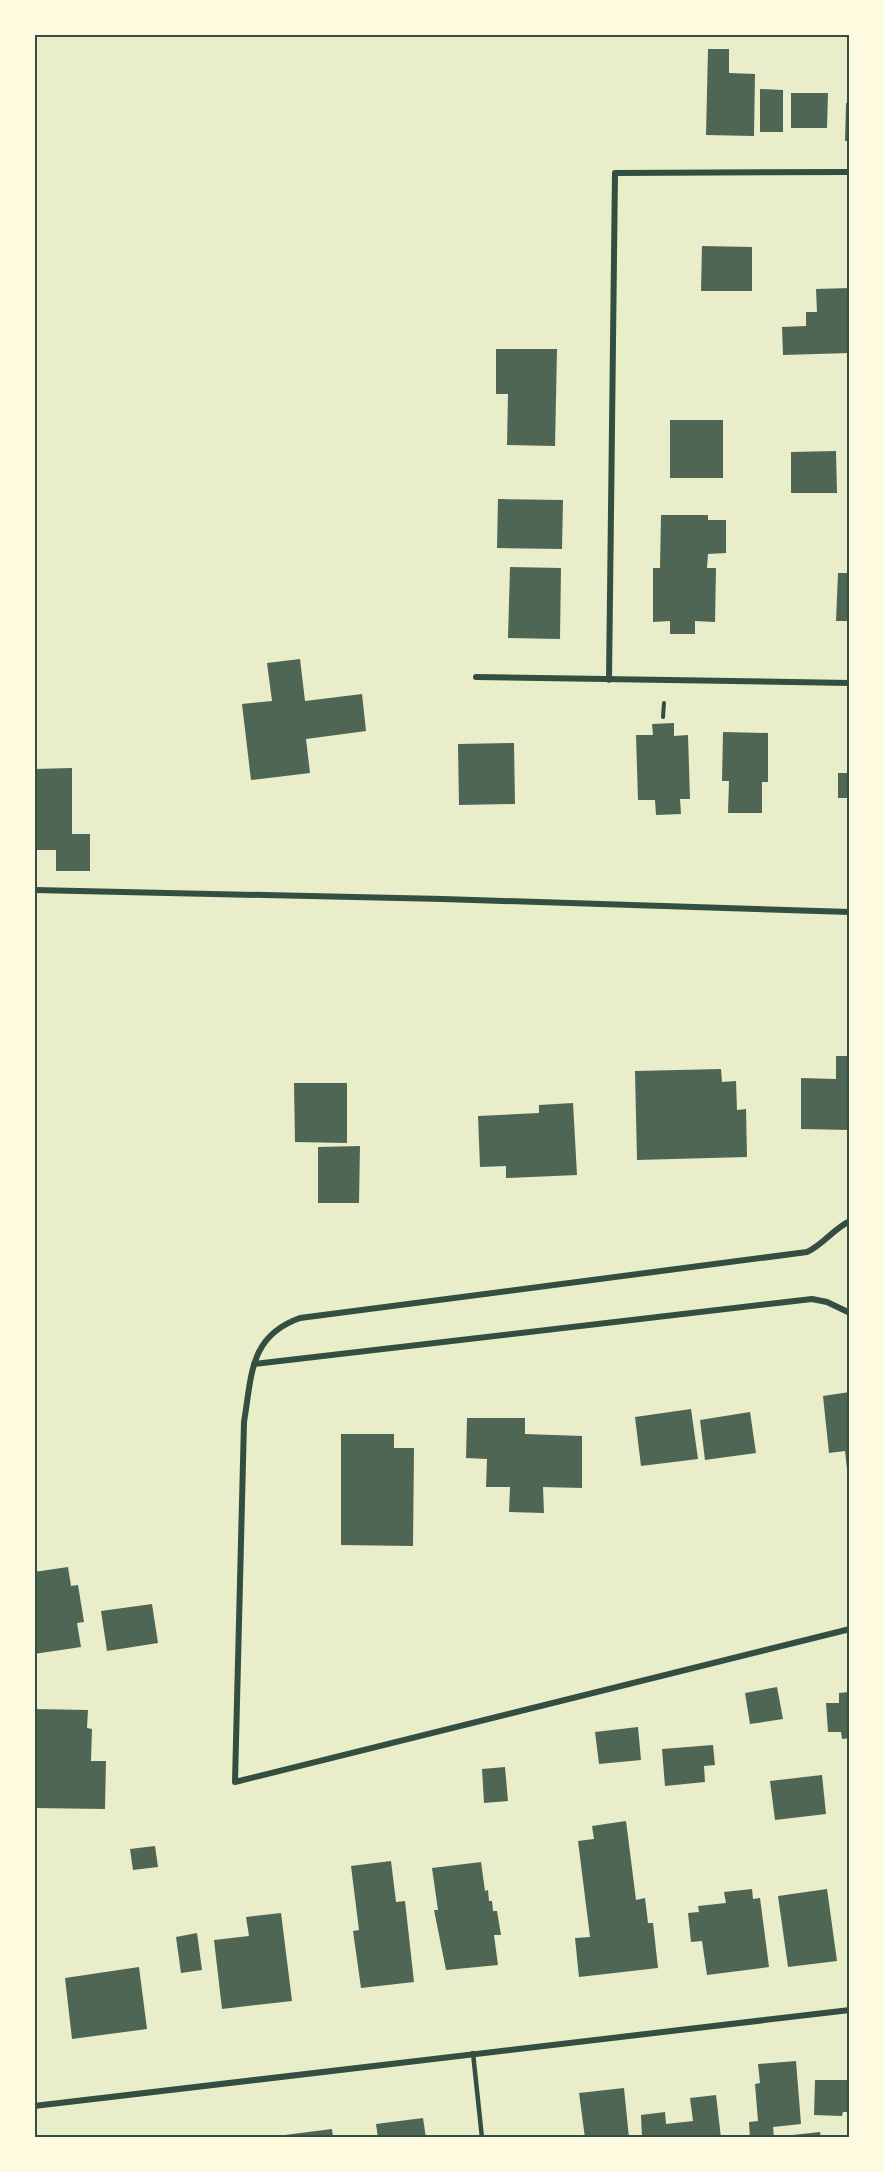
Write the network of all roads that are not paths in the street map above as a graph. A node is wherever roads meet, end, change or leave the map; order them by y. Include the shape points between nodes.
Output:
1 (849, 172) edge
2 (476, 677) dead end
3 (609, 680) junction
4 (849, 683) edge
5 (34, 890) edge
6 (849, 912) edge
7 (849, 1221) edge
8 (849, 1312) edge
9 (254, 1364) junction
10 (849, 1629) edge
11 (849, 2010) edge
12 (473, 2053) junction
13 (34, 2106) edge
14 (482, 2138) edge

1 - 3 street via 615,173
2 - 3 street
3 - 4 street
5 - 6 street
7 - 9 street via 807,1252 300,1318 269,1334
8 - 9 street via 812,1299
9 - 10 street via 244,1422 235,1782
11 - 12 street
12 - 13 street
12 - 14 lane

